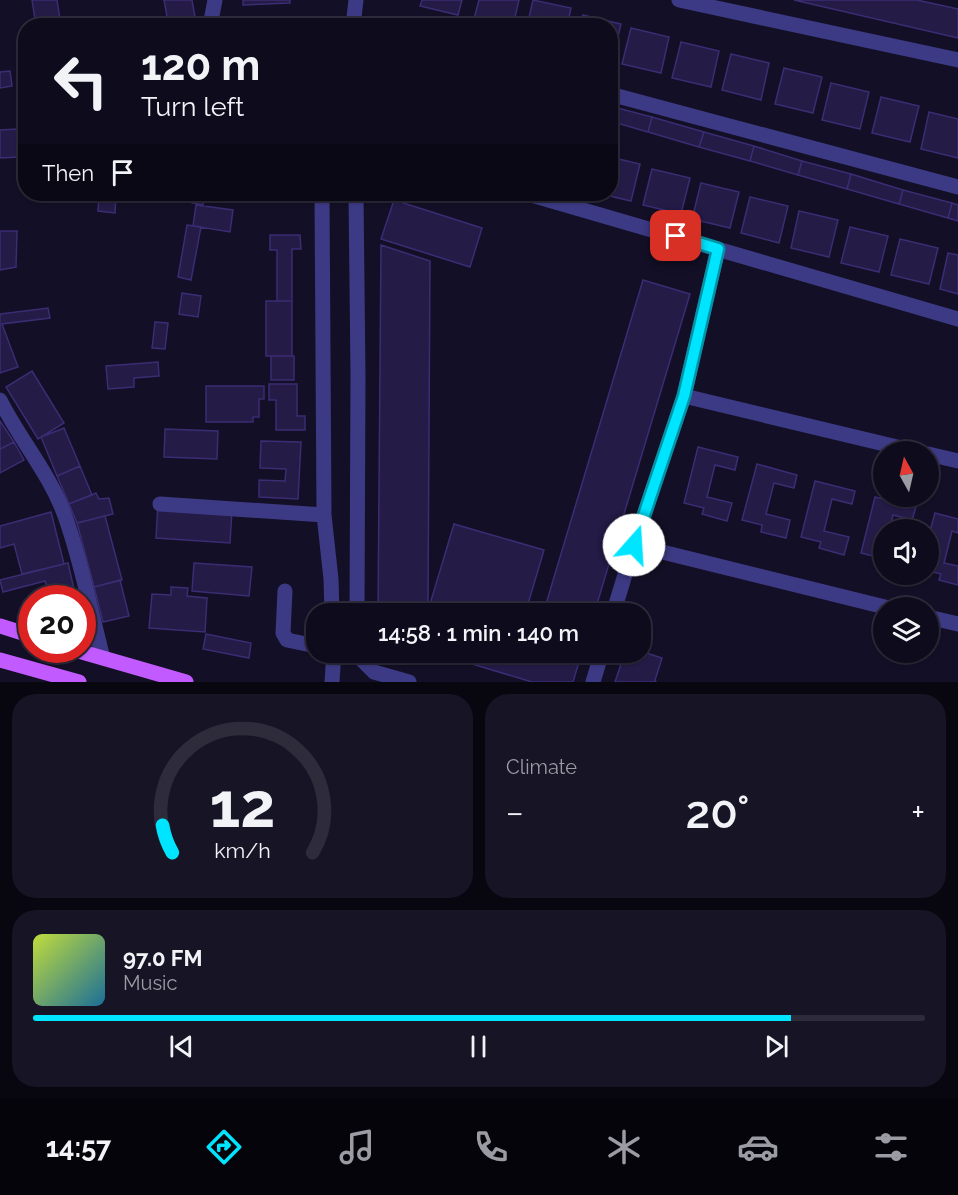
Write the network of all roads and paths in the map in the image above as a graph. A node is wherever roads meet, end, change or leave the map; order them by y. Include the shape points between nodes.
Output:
1 (215, 0) edge
2 (356, 0) edge
3 (679, 0) edge
4 (212, 18) edge
5 (354, 18) edge
6 (958, 60) edge
7 (618, 96) edge
8 (958, 187) edge
9 (322, 201) edge
10 (356, 201) edge
11 (552, 201) edge
12 (718, 249) junction
13 (958, 318) edge
14 (684, 396) junction
15 (0, 400) edge
16 (873, 441) edge
17 (939, 457) edge
18 (958, 461) edge
19 (160, 504) dead end
20 (324, 515) junction
21 (634, 545) junction
22 (285, 591) dead end
23 (332, 603) edge
24 (357, 603) edge
25 (616, 603) edge
26 (873, 604) edge
27 (939, 620) edge
28 (958, 624) edge
29 (0, 626) edge
30 (18, 632) edge
31 (306, 644) edge
32 (96, 656) edge
33 (103, 658) junction
34 (0, 660) edge
35 (333, 663) edge
36 (365, 663) edge
37 (599, 663) edge
38 (79, 682) edge
39 (186, 682) edge
40 (332, 682) edge
41 (409, 682) edge
42 (593, 682) edge

1 - 4 street
2 - 5 street
3 - 6 street
7 - 8 street
9 - 20 street
10 - 24 street
11 - 12 street
12 - 13 street
12 - 14 street
14 - 16 street
14 - 21 street
15 - 33 street via 43,470 65,516
17 - 18 street
19 - 20 street
20 - 23 street
21 - 25 street
21 - 26 street
22 - 31 street via 283,633 287,640
27 - 28 street
29 - 30 main road
32 - 33 main road
33 - 39 main road
34 - 38 main road
35 - 40 street
36 - 41 street via 374,672
37 - 42 street

